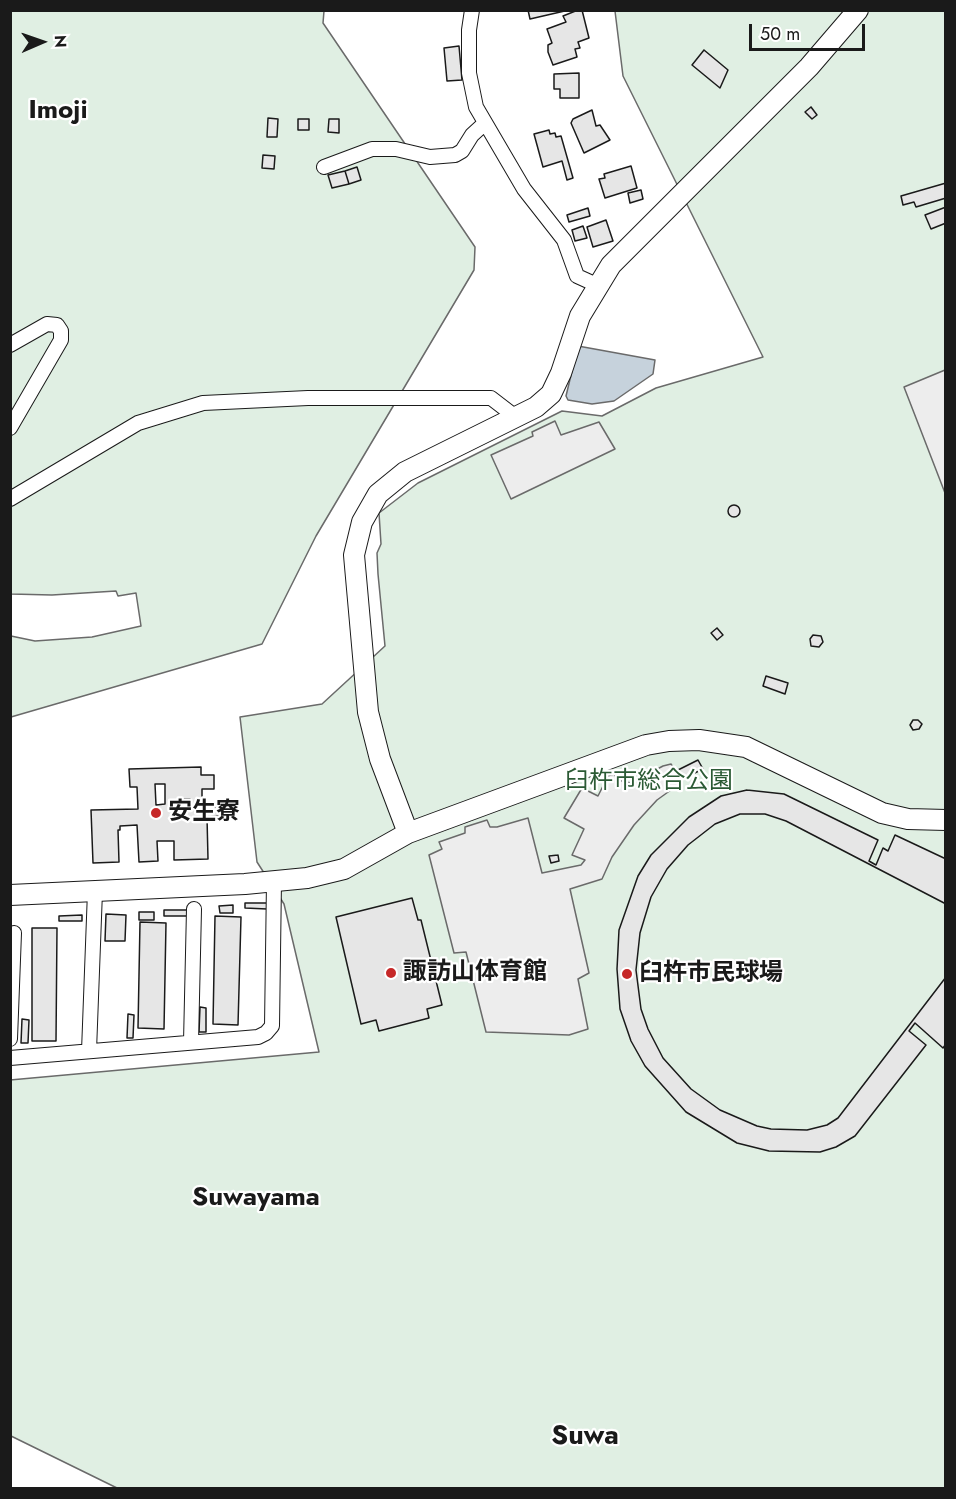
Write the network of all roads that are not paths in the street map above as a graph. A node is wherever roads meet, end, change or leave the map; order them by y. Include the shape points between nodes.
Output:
1 (472, 10) edge
2 (858, 10) edge
3 (484, 124) junction
4 (324, 167) dead end
5 (598, 286) junction
6 (10, 345) edge
7 (517, 417) junction
8 (10, 428) edge
9 (10, 499) edge
10 (945, 820) edge
11 (408, 833) junction
12 (274, 881) junction
13 (95, 891) junction
14 (10, 895) edge
15 (194, 909) dead end
16 (14, 933) dead end
17 (10, 1039) edge
18 (191, 1042) junction
19 (89, 1051) junction
20 (10, 1058) edge

1 - 3 street via 469,73
2 - 5 street via 809,67 610,265
3 - 4 street via 455,155 430,158 396,149 372,149
3 - 5 street via 524,189 564,240 577,276
5 - 7 street via 580,315 551,394
6 - 8 street via 47,324 57,325 62,332
7 - 9 street via 491,398 308,398 203,403 138,423
7 - 11 street via 405,472 378,494 362,522 354,555 368,712 380,759
10 - 11 street via 908,819 882,813 746,747 699,740 646,745
11 - 12 street via 345,869
12 - 13 street
12 - 18 street via 272,1026 258,1037
13 - 14 street
13 - 19 street
15 - 18 street
16 - 17 street
18 - 19 street
19 - 20 street

